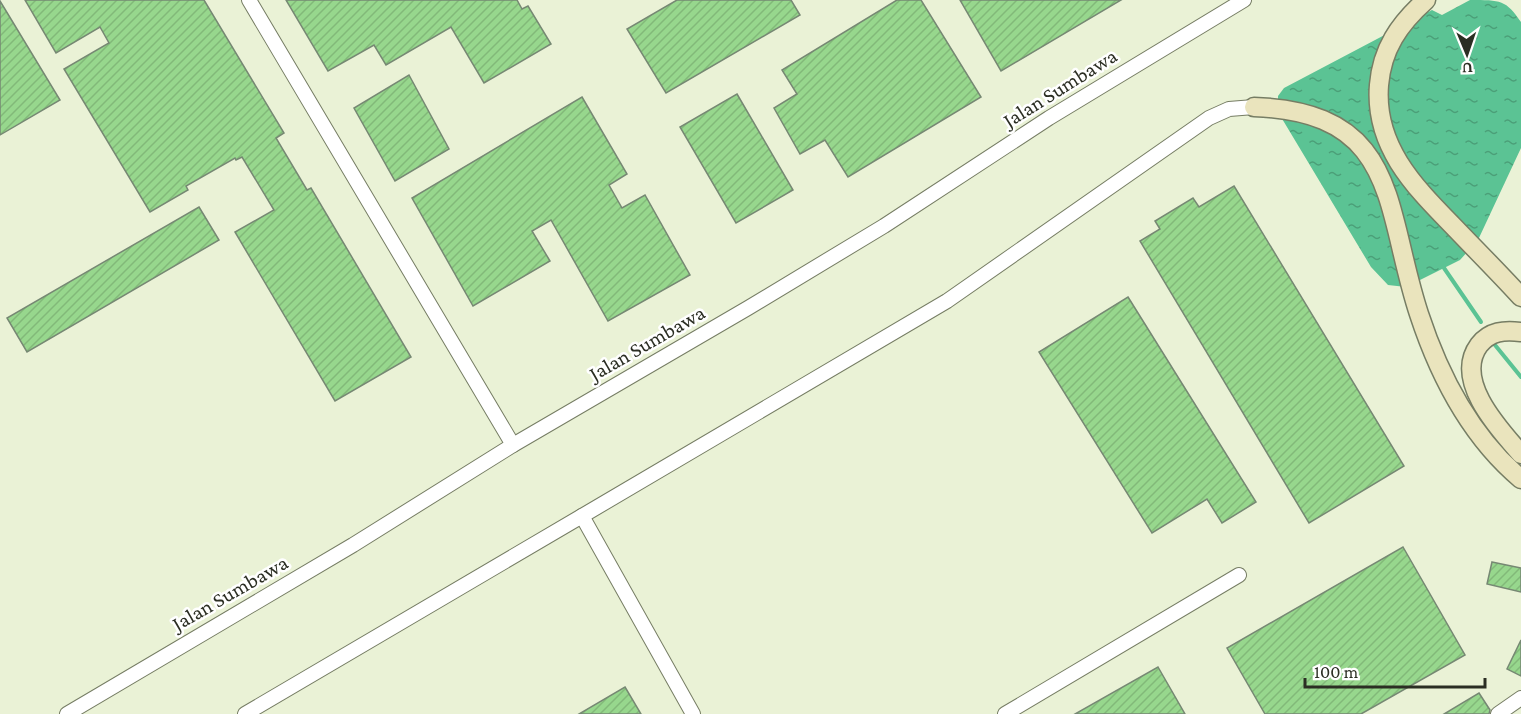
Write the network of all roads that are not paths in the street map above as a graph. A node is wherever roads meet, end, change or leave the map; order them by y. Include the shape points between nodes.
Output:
1 (249, 0) edge
2 (1244, 0) edge
3 (1426, 0) edge
4 (1254, 107) joint
5 (1521, 297) edge
6 (1521, 332) edge
7 (513, 445) junction
8 (1521, 454) edge
9 (1521, 479) edge
10 (582, 516) junction
11 (1239, 575) dead end
12 (1521, 698) edge
13 (67, 714) edge
14 (245, 714) edge
15 (693, 714) edge
16 (1005, 714) edge
17 (1498, 714) edge

1 - 7 street
2 - 7 street, Jalan Sumbawa via 1049,118 874,231
3 - 5 main road via 1390,41 1379,89 1382,129 1393,156 1411,183
4 - 9 main road via 1288,108 1317,116 1340,128 1365,152 1385,184 1419,312 1455,398 1489,446
4 - 10 street via 1229,109 1209,118 947,301
6 - 8 main road via 1505,330 1488,335 1471,363 1479,398
7 - 13 street, Jalan Sumbawa
10 - 14 street
10 - 15 street
11 - 16 street
12 - 17 street

